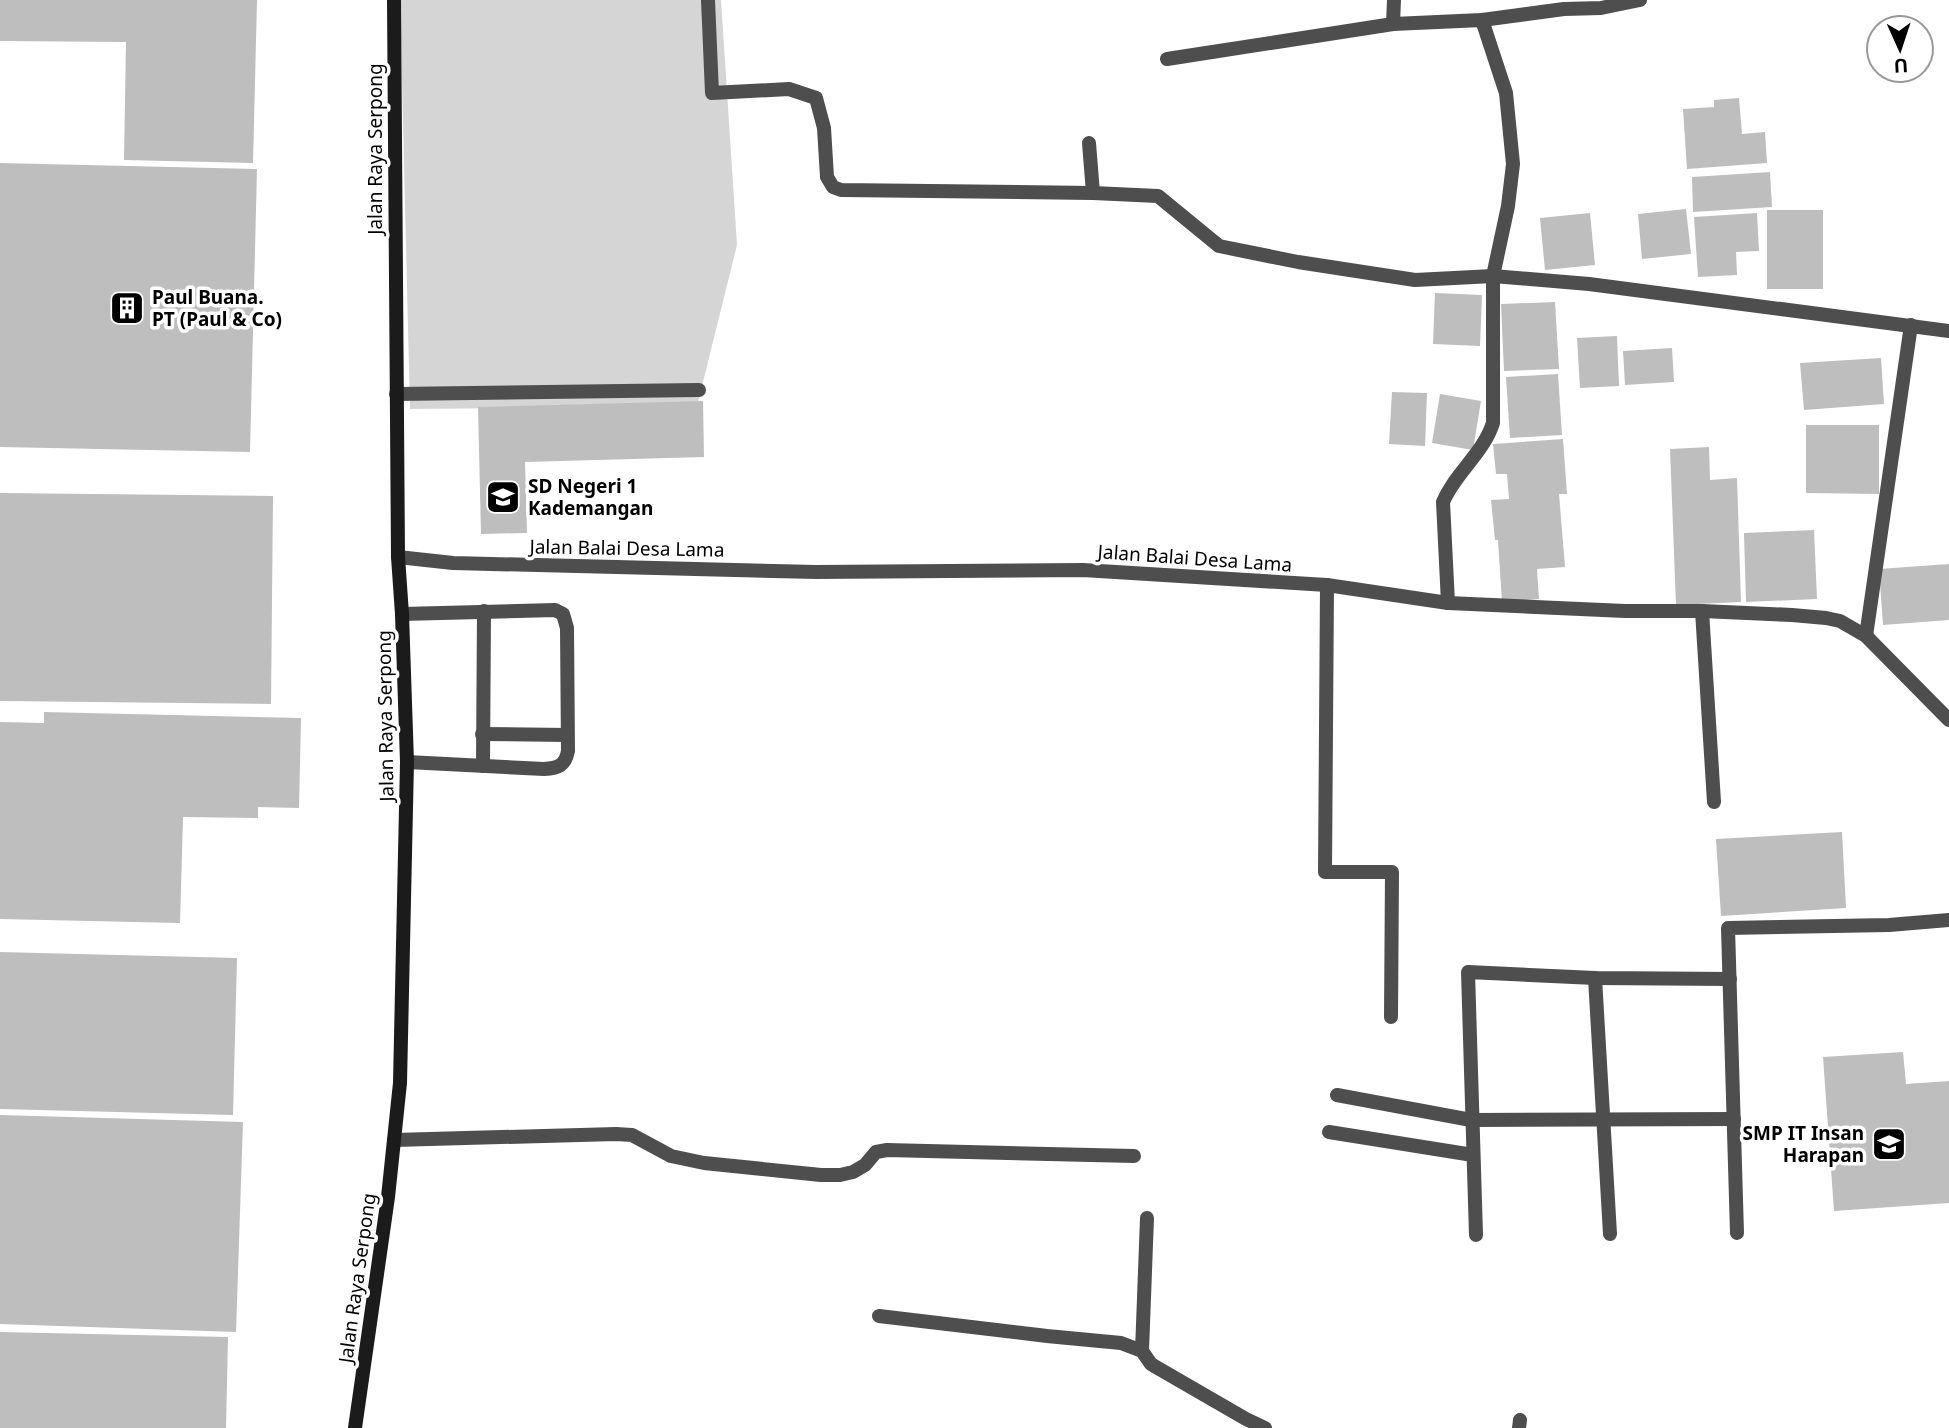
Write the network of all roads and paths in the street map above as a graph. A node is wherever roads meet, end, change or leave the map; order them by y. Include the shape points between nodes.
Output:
1 (394, 0) edge
2 (708, 0) edge
3 (1394, 0) edge
4 (1640, 0) edge
5 (1482, 20) junction
6 (1393, 24) junction
7 (1167, 59) dead end
8 (1089, 143) dead end
9 (1093, 192) junction
10 (1493, 276) junction
11 (1911, 325) junction
12 (1949, 331) edge
13 (699, 390) dead end
14 (396, 394) junction
15 (398, 557) junction
16 (1327, 585) junction
17 (1448, 603) junction
18 (484, 611) junction
19 (1702, 611) junction
20 (402, 614) junction
21 (1866, 636) junction
22 (1949, 720) edge
23 (482, 734) junction
24 (567, 734) junction
25 (407, 762) junction
26 (482, 766) junction
27 (1714, 802) dead end
28 (1949, 920) edge
29 (1595, 978) junction
30 (1730, 979) junction
31 (1391, 1017) dead end
32 (1336, 1095) dead end
33 (1604, 1118) junction
34 (1734, 1119) junction
35 (1471, 1120) junction
36 (1329, 1132) dead end
37 (394, 1140) junction
38 (1473, 1155) junction
39 (1134, 1156) dead end
40 (1147, 1218) dead end
41 (1737, 1233) dead end
42 (1610, 1234) dead end
43 (1476, 1235) dead end
44 (879, 1316) dead end
45 (1143, 1351) junction
46 (355, 1428) edge
47 (1265, 1428) edge

1 - 14 main road, Jalan Raya Serpong
2 - 9 street via 712,93 789,89 816,98 824,128 827,177 833,187 849,191
3 - 6 street
4 - 5 street
5 - 6 street
5 - 10 street via 1506,93 1513,164
6 - 7 street
8 - 9 street
9 - 10 street via 1158,196 1219,246 1415,280
10 - 11 street
10 - 17 street via 1493,423 1443,502
11 - 12 street
11 - 21 street
13 - 14 street
14 - 15 main road, Jalan Raya Serpong
15 - 16 street, Jalan Balai Desa Lama via 453,563 816,572 1083,570
15 - 20 main road, Jalan Raya Serpong
16 - 17 street, Jalan Balai Desa Lama
16 - 31 street via 1325,872 1392,872
17 - 19 street, Jalan Balai Desa Lama
18 - 20 street
18 - 23 street
18 - 24 street via 555,610 562,614 567,628
19 - 21 street, Jalan Balai Desa Lama via 1826,618
19 - 27 street
20 - 25 main road, Jalan Raya Serpong
21 - 22 street, Jalan Balai Desa Lama
23 - 24 street
23 - 26 street
24 - 26 street via 566,760 558,767
25 - 26 street
25 - 37 main road, Jalan Raya Serpong via 400,1083
28 - 30 street via 1728,928
29 - 30 street
29 - 33 street
29 - 35 street via 1468,972
30 - 34 street
32 - 35 street
33 - 34 street
33 - 35 street
33 - 42 street
34 - 41 street
35 - 38 street
36 - 38 street
37 - 39 street via 624,1134 671,1156 704,1163 821,1175 853,1172 876,1152 887,1150
37 - 46 main road, Jalan Raya Serpong
38 - 43 street
40 - 45 street
44 - 45 street via 1121,1343
45 - 47 street via 1151,1364

